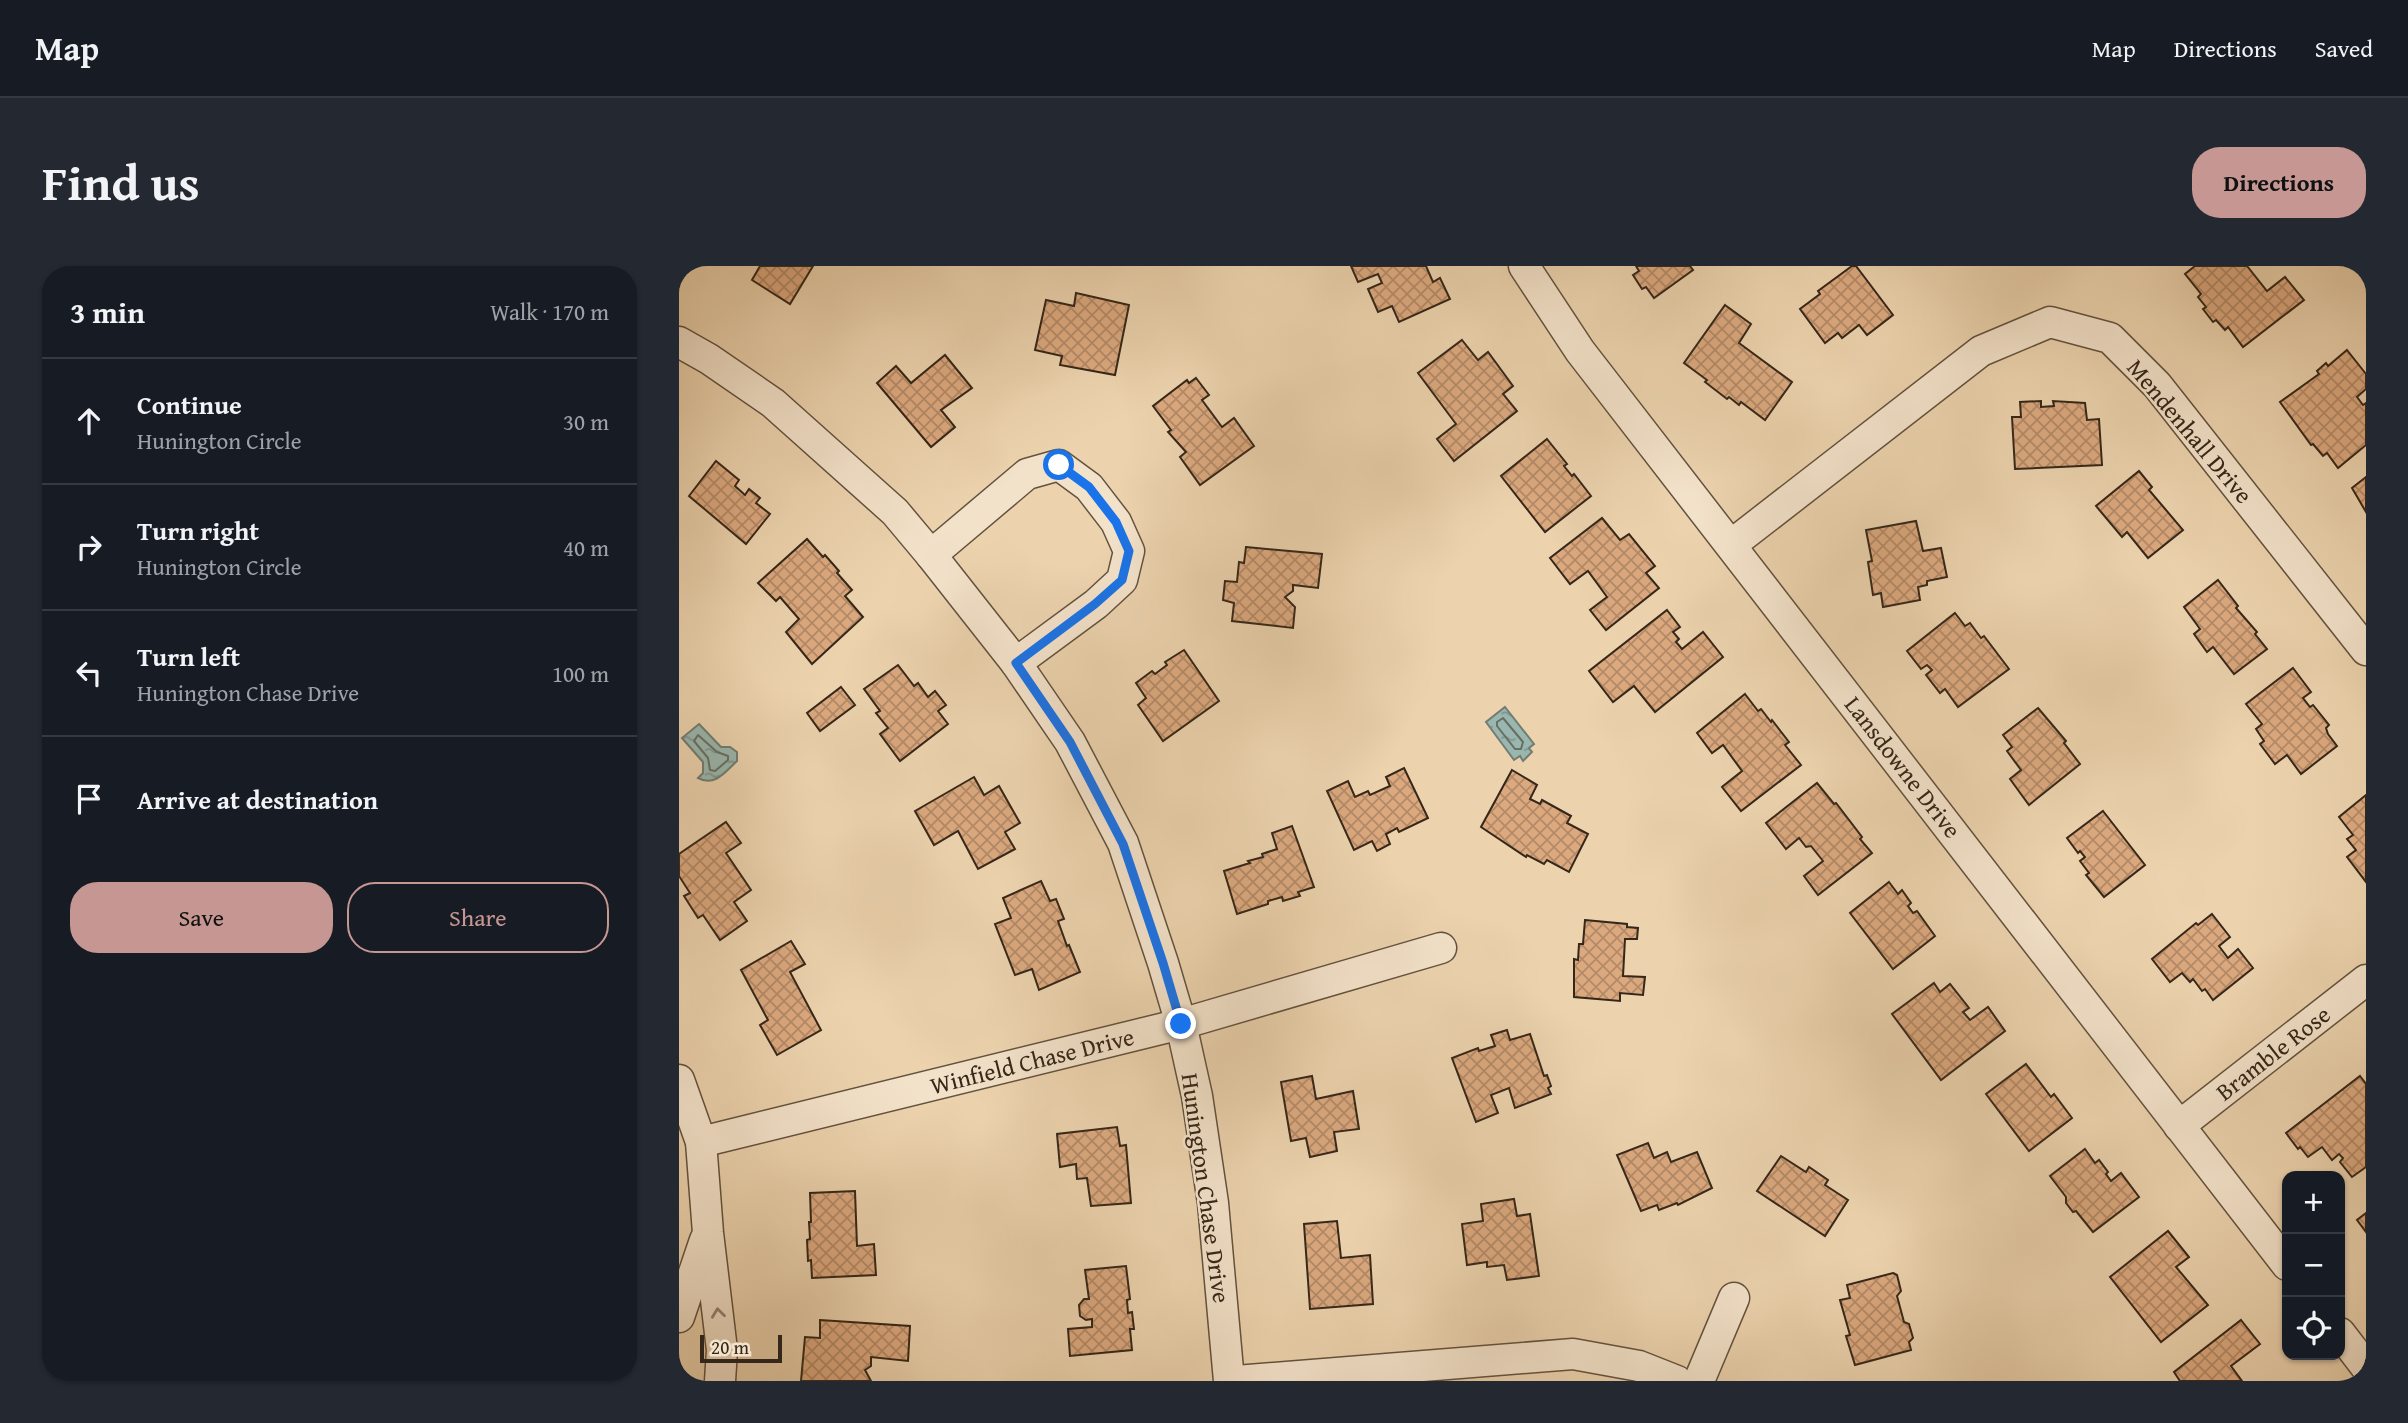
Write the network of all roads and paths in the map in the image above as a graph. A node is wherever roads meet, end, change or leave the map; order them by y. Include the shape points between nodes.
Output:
1 (1524, 266) edge
2 (679, 342) edge
3 (1731, 545) junction
4 (931, 555) junction
5 (2366, 650) edge
6 (1016, 663) junction
7 (1441, 948) dead end
8 (2366, 980) edge
9 (1181, 1024) junction
10 (679, 1080) edge
11 (2179, 1126) junction
12 (701, 1142) junction
13 (708, 1233) junction
14 (2282, 1259) edge
15 (1734, 1298) dead end
16 (679, 1317) edge
17 (2345, 1340) edge
18 (2366, 1367) edge
19 (720, 1381) edge
20 (1229, 1381) edge
21 (1236, 1381) edge
22 (1677, 1381) edge
23 (1699, 1381) edge

1 - 3 street, Lansdowne Drive via 1580,351
2 - 4 street, Hunington Chase Drive via 773,403 886,504
3 - 5 street, Mendenhall Drive via 1981,351 2050,323 2110,338 2157,385
3 - 11 street, Lansdowne Drive
4 - 6 street, Hunington Chase Drive
4 - 6 street via 1027,474 1059,465 1089,487 1116,522 1129,551 1122,580
6 - 9 street, Hunington Chase Drive via 1070,742 1123,844
7 - 9 street, Winfield Chase Drive
8 - 11 street, Bramble Rose
9 - 12 street, Winfield Chase Drive
9 - 20 street, Hunington Chase Drive via 1213,1203
10 - 12 street
11 - 14 street, Lansdowne Drive
12 - 13 street
13 - 16 street
19 -> 13 street via 722,1350
15 - 23 street
17 - 18 street
21 - 22 street via 1573,1354 1639,1366

